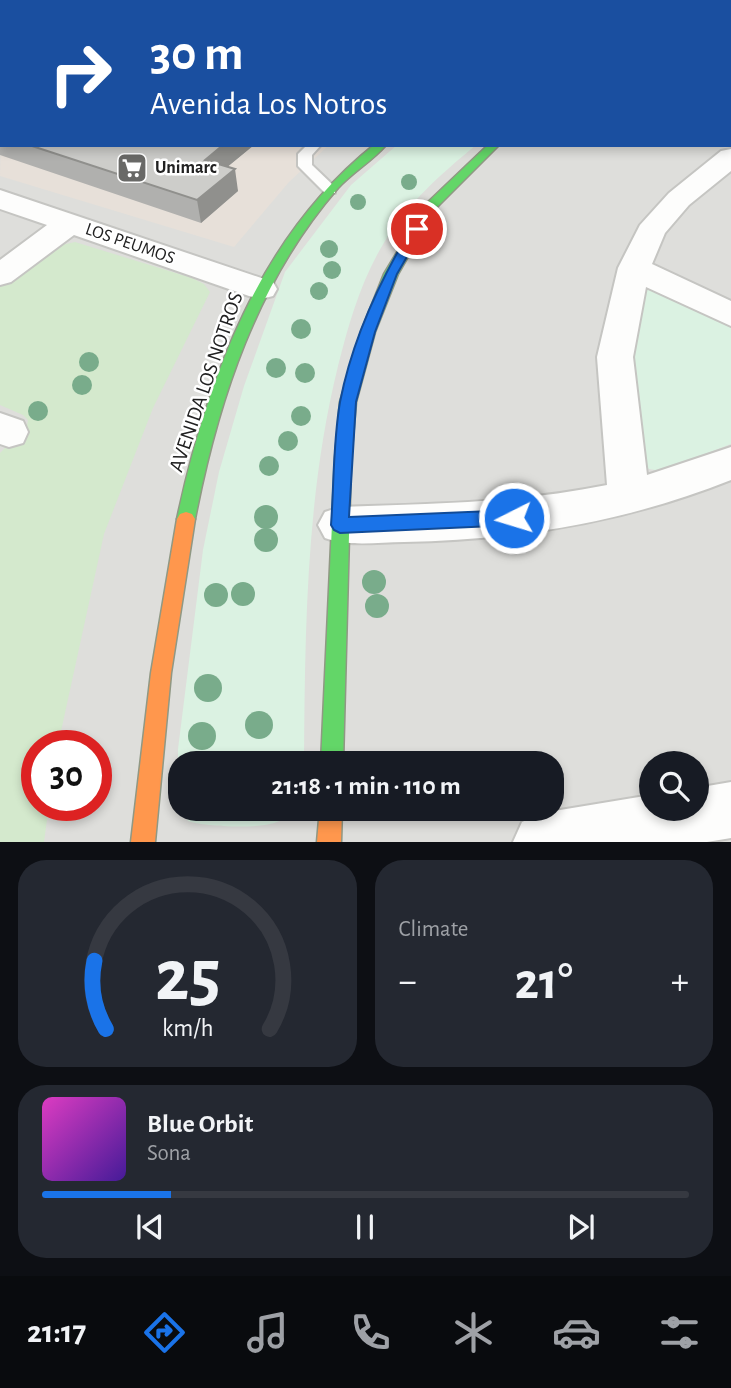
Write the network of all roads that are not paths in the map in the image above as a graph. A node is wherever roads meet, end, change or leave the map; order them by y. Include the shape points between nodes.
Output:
1 (313, 147) edge
2 (379, 147) edge
3 (492, 147) edge
4 (731, 157) edge
5 (330, 190) junction
6 (0, 199) edge
7 (70, 223) junction
8 (634, 268) junction
9 (0, 275) edge
10 (261, 289) junction
11 (731, 315) edge
12 (731, 463) edge
13 (629, 496) junction
14 (340, 525) junction
15 (332, 751) edge
16 (731, 810) edge
17 (330, 821) edge
18 (142, 842) edge
19 (329, 842) edge
20 (542, 842) edge

1 - 5 lane via 305,154 305,166
2 - 5 main road, AVENIDA LOS NOTROS
3 - 14 main road via 430,206 391,274 348,402
4 - 8 street via 679,199 651,231
5 - 10 main road, AVENIDA LOS NOTROS via 292,238
6 - 7 street, LOS PEUMOS
7 - 9 street
7 - 10 street, LOS PEUMOS
8 - 11 street
8 - 13 street via 615,357
10 - 18 main road, AVENIDA LOS NOTROS via 213,412 187,506 174,572
12 - 13 street
13 - 14 street via 586,507 490,520
14 - 15 main road
16 - 20 street
17 - 19 main road

